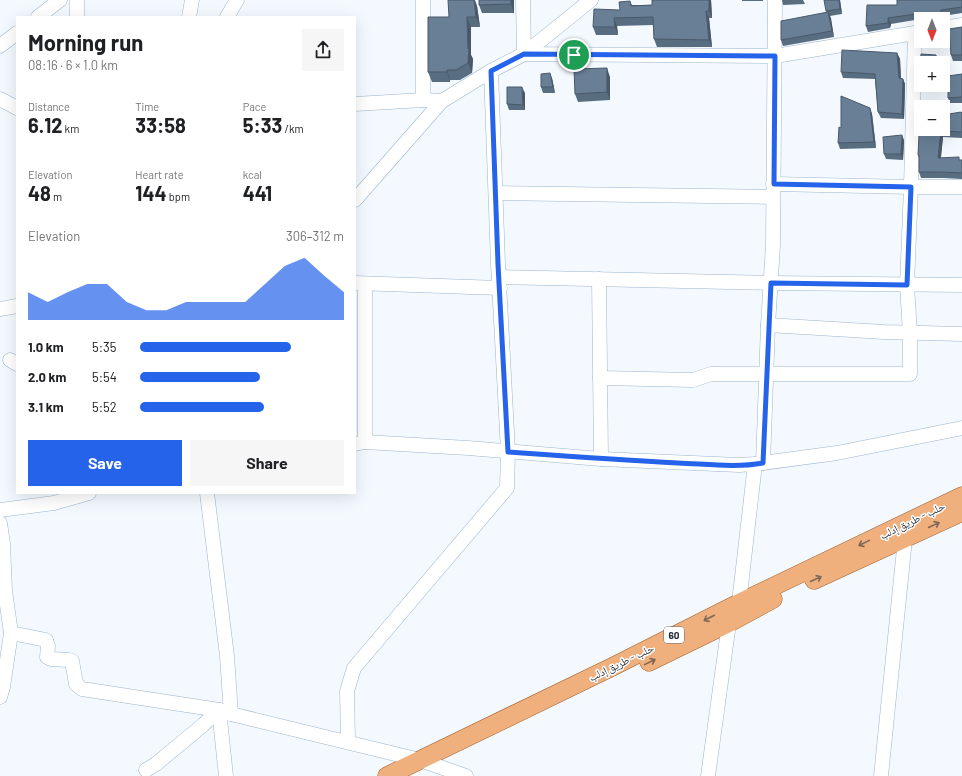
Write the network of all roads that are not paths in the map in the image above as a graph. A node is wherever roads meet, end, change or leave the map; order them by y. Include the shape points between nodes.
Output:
1 (60, 0) edge
2 (77, 0) edge
3 (192, 0) edge
4 (237, 0) edge
5 (424, 0) edge
6 (523, 0) edge
7 (591, 0) edge
8 (775, 0) edge
9 (39, 16) edge
10 (77, 16) edge
11 (189, 16) edge
12 (228, 16) edge
13 (962, 25) edge
14 (950, 27) edge
15 (914, 33) edge
16 (16, 34) edge
17 (0, 46) edge
18 (917, 48) edge
19 (524, 54) junction
20 (775, 56) junction
21 (491, 71) junction
22 (0, 99) edge
23 (423, 100) junction
24 (442, 101) junction
25 (356, 104) edge
26 (16, 107) edge
27 (911, 187) junction
28 (962, 187) edge
29 (773, 191) junction
30 (496, 193) junction
31 (356, 199) edge
32 (599, 279) junction
33 (499, 282) junction
34 (771, 283) junction
35 (360, 284) edge
36 (907, 285) junction
37 (962, 285) edge
38 (16, 306) edge
39 (0, 309) edge
40 (768, 325) junction
41 (910, 333) junction
42 (962, 334) edge
43 (766, 374) junction
44 (600, 378) junction
45 (962, 428) edge
46 (360, 443) edge
47 (508, 452) junction
48 (600, 459) junction
49 (759, 464) junction
50 (86, 494) edge
51 (208, 494) edge
52 (962, 496) edge
53 (0, 510) edge
54 (962, 512) edge
55 (0, 523) edge
56 (904, 539) junction
57 (2, 591) edge
58 (733, 611) junction
59 (11, 633) junction
60 (0, 697) edge
61 (225, 712) junction
62 (348, 742) junction
63 (428, 762) junction
64 (146, 770) dead end
65 (226, 776) edge
66 (387, 776) edge
67 (413, 776) edge
68 (466, 776) edge
69 (708, 776) edge
70 (881, 776) edge

1 - 9 street
2 - 10 street
3 - 11 street
4 - 12 street
5 - 23 street
6 - 19 street
7 - 19 street
8 - 20 street
13 - 14 street
15 - 20 street
16 - 17 street
18 - 27 street
19 - 20 street
19 - 21 street
20 - 29 street
21 - 24 street
21 - 30 street
22 - 26 street
23 - 24 street
23 - 25 street
24 - 31 street
27 - 28 street
27 - 29 street
27 - 36 street
29 - 30 street
29 - 34 street
30 - 33 street
32 - 33 street
32 - 34 street
32 - 44 street
33 - 35 street
33 - 47 street
34 - 36 street
34 - 40 street
35 - 46 street
36 - 37 street
36 - 41 street
38 - 39 street
40 - 41 street
40 - 43 street
41 - 42 street
41 - 43 street via 910,374
43 - 44 street via 711,374 693,380
43 - 49 street
44 - 48 street
45 - 49 street via 837,453
46 - 47 street
47 - 48 street
47 - 62 street via 507,488 354,668 347,691
48 - 49 street
49 - 58 street
50 - 53 street via 54,503
51 - 61 street via 227,656
52 -> 58 main road, حلب - طريق إدلب / 60
56 -> 54 main road, حلب - طريق إدلب / 60
55 - 57 street via 3,544
58 -> 56 main road, حلب - طريق إدلب / 60 via 771,600
56 - 70 street
57 - 59 street
58 - 63 main road, حلب - طريق إدلب / 60
58 - 69 street
59 - 60 street
59 - 61 street via 46,640 47,656 51,659 72,661 76,684 82,689
61 - 62 street
61 - 64 street via 203,725
61 - 65 street
62 - 63 street
63 - 66 main road, حلب - طريق إدلب / 60
63 - 67 main road, حلب - طريق إدلب / 60
63 - 68 street

